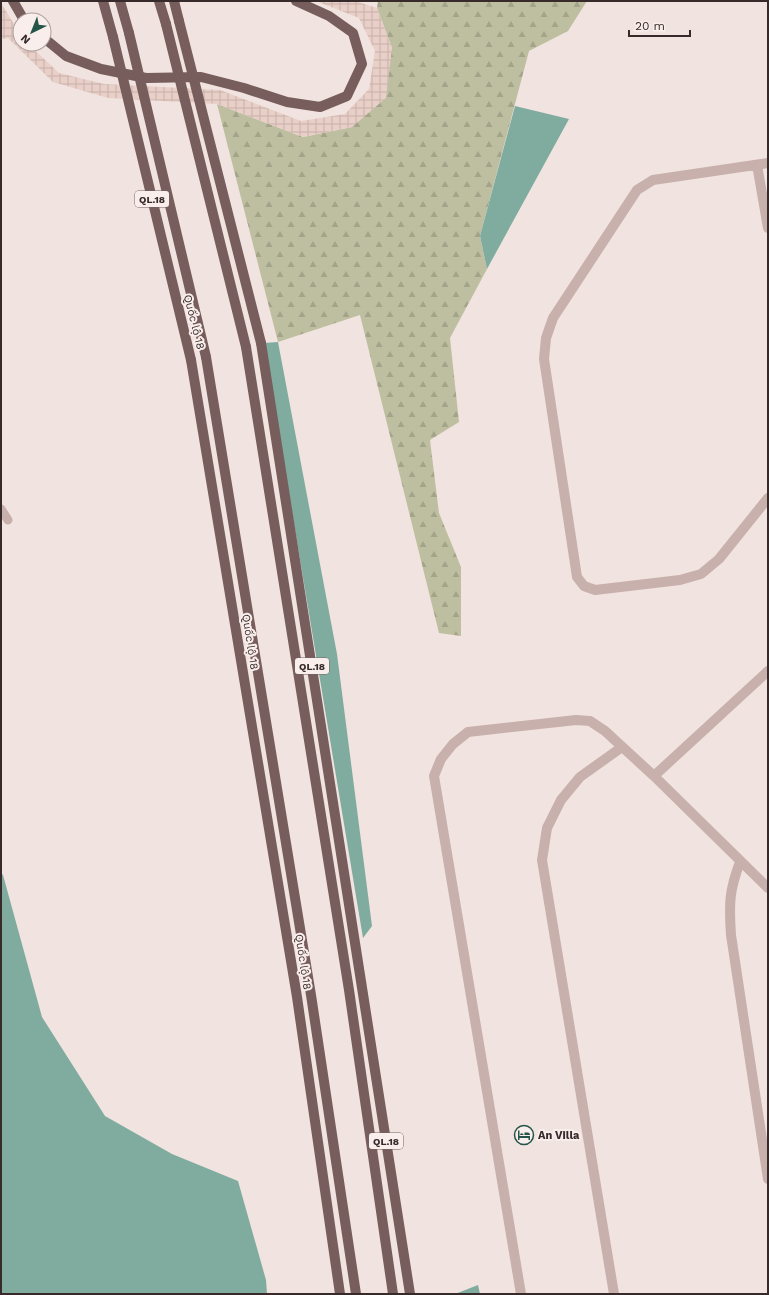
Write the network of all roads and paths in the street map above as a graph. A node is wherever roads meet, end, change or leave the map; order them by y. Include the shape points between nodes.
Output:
1 (14, 1) edge
2 (103, 1) edge
3 (120, 1) edge
4 (160, 1) edge
5 (174, 1) edge
6 (296, 1) edge
7 (20, 12) edge
8 (52, 45) edge
9 (768, 163) edge
10 (756, 165) junction
11 (768, 228) edge
12 (768, 498) edge
13 (1, 509) edge
14 (8, 520) dead end
15 (768, 672) edge
16 (622, 747) junction
17 (654, 776) junction
18 (740, 862) junction
19 (768, 888) edge
20 (768, 1179) edge
21 (340, 1294) edge
22 (356, 1294) edge
23 (393, 1294) edge
24 (410, 1294) edge
25 (521, 1294) edge
26 (614, 1294) edge

1 - 7 main road
2 - 21 main road, Quốc lộ 18 / QL.18, bridge via 191,360 297,997
3 - 22 main road, Quốc lộ 18 / QL.18, bridge via 206,357 311,995
4 - 23 main road, QL.18, bridge via 246,347 349,990
5 - 24 main road, QL.18, bridge via 261,344
6 - 8 main road via 329,16 353,33 362,64 347,96 320,107 287,102 201,77 146,78 100,69 66,56
9 - 10 street
10 - 11 street
10 - 12 street via 653,180 637,190 553,318 546,338 544,359 577,577 584,586 595,590 680,580 701,574 720,559
13 - 14 lane
15 - 17 street
16 - 17 street
16 - 25 street via 590,721 576,720 468,732 453,744 441,759 434,776
16 - 26 street via 580,777 561,800 547,828 542,860
17 - 18 street
18 - 19 street
18 - 20 street via 732,885 729,909 731,935

